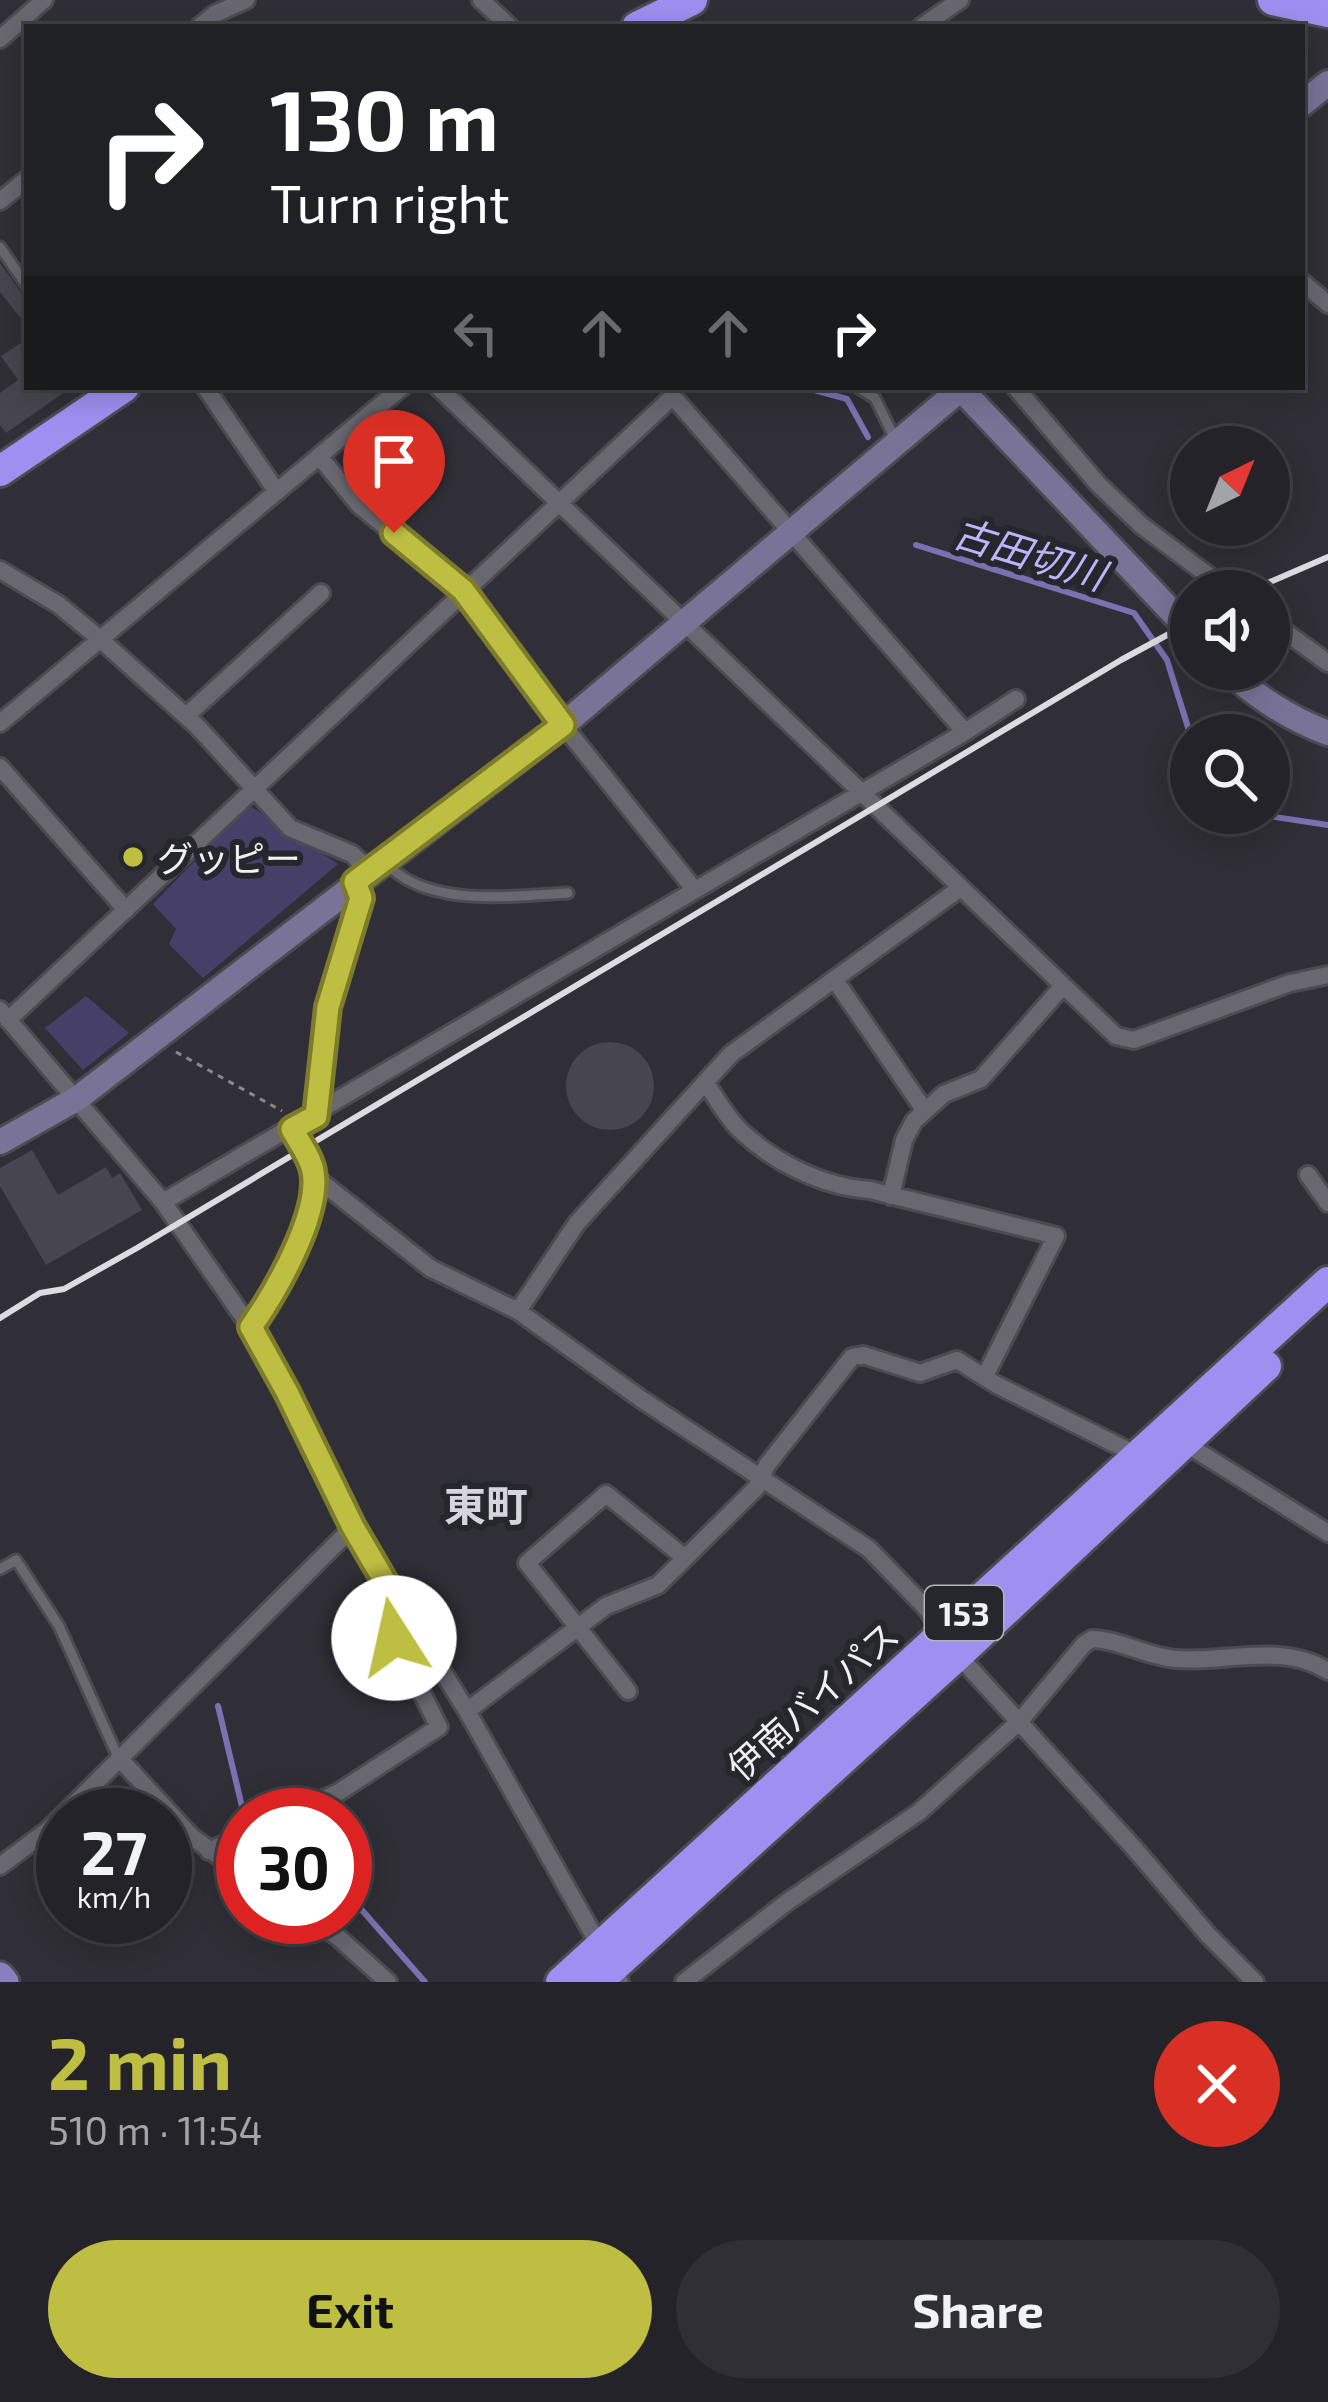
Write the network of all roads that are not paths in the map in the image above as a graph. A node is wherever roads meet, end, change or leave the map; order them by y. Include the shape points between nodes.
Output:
1 (201, 0) edge
2 (246, 0) edge
3 (481, 0) edge
4 (692, 0) edge
5 (960, 0) edge
6 (1273, 0) edge
7 (1328, 12) edge
8 (645, 19) edge
9 (220, 20) edge
10 (507, 24) edge
11 (925, 24) edge
12 (22, 30) edge
13 (0, 39) edge
14 (1328, 82) edge
15 (1305, 101) edge
16 (24, 181) edge
17 (0, 201) edge
18 (0, 247) edge
19 (24, 282) edge
20 (1305, 285) edge
21 (1328, 304) edge
22 (207, 390) edge
23 (398, 390) edge
24 (441, 390) edge
25 (862, 390) edge
26 (959, 390) edge
27 (963, 390) edge
28 (1018, 390) edge
29 (109, 391) edge
30 (897, 442) junction
31 (320, 457) junction
32 (0, 471) edge
33 (277, 492) junction
34 (558, 503) junction
35 (792, 530) junction
36 (0, 570) edge
37 (1201, 570) edge
38 (463, 590) junction
39 (321, 593) dead end
40 (1170, 610) edge
41 (681, 621) junction
42 (1290, 635) edge
43 (100, 639) junction
44 (1328, 663) edge
45 (1251, 690) edge
46 (1016, 699) dead end
47 (186, 716) junction
48 (0, 723) edge
49 (563, 725) junction
50 (965, 732) junction
51 (1328, 733) edge
52 (0, 766) edge
53 (860, 790) junction
54 (253, 792) junction
55 (369, 871) junction
56 (694, 889) junction
57 (959, 889) junction
58 (568, 893) dead end
59 (126, 910) junction
60 (1328, 975) edge
61 (835, 980) junction
62 (1062, 987) junction
63 (4, 1015) edge
64 (705, 1082) junction
65 (78, 1098) junction
66 (925, 1111) junction
67 (304, 1123) junction
68 (0, 1142) edge
69 (1308, 1175) dead end
70 (315, 1177) junction
71 (891, 1196) junction
72 (164, 1202) junction
73 (1328, 1203) edge
74 (1328, 1283) edge
75 (1328, 1310) edge
76 (518, 1311) junction
77 (251, 1327) junction
78 (985, 1376) junction
79 (1184, 1442) junction
80 (1137, 1455) junction
81 (761, 1475) junction
82 (353, 1527) junction
83 (1328, 1533) edge
84 (685, 1558) junction
85 (0, 1569) edge
86 (391, 1592) junction
87 (579, 1628) junction
88 (951, 1643) junction
89 (1328, 1671) edge
90 (628, 1691) dead end
91 (467, 1711) junction
92 (1021, 1720) junction
93 (119, 1758) junction
94 (345, 1788) edge
95 (216, 1848) edge
96 (209, 1851) junction
97 (216, 1856) edge
98 (0, 1866) edge
99 (346, 1944) edge
100 (607, 1970) edge
101 (388, 1982) edge
102 (561, 1982) edge
103 (684, 1982) edge
104 (1255, 1982) edge

1 - 9 street
2 - 9 street
3 - 10 street
4 - 8 highway
5 - 11 street
6 - 7 highway
12 - 13 street
14 - 15 street
16 - 17 street
18 - 19 lane
20 - 21 street
22 - 33 street
23 - 31 street
24 - 34 street
25 - 30 lane via 875,398
26 - 30 street
27 - 40 street
28 - 37 street via 1098,484
29 - 32 highway
30 - 35 street
31 - 33 street
31 - 38 street via 359,505
33 - 43 street
34 - 35 street via 676,400
34 - 38 street
34 - 41 street
35 - 41 street
35 - 50 street
36 - 43 street
38 - 49 street
38 - 54 street
39 - 47 street
41 - 49 street
41 - 53 street
42 - 44 street
43 - 47 street
43 - 48 street
45 - 51 street
46 - 50 street
47 - 54 street
49 - 55 street
49 - 56 street
50 - 53 street
52 - 59 street
53 - 56 street
53 - 57 street
54 - 55 street via 290,828 352,854
54 - 59 street
55 - 58 lane via 442,891
55 - 65 street
55 - 67 street
56 - 67 street
57 - 61 street
57 - 62 street
59 - 63 street
60 - 62 street via 1134,1040 1116,1036
61 - 64 street via 756,1033
61 - 66 street
62 - 66 street via 981,1078
63 - 65 street
64 - 71 street via 740,1130 807,1175
64 - 76 street via 577,1223
65 - 68 street
65 - 72 street
66 - 71 street via 904,1140
67 - 70 street
67 - 72 street
69 - 73 street
70 - 76 street via 430,1268
70 - 77 street via 284,1272
71 - 78 street via 1056,1236
72 - 77 street
74 - 80 highway, 伊南バイパス / 153
75 - 79 highway, 伊南バイパス / 153
76 - 81 street
77 - 82 street
78 - 80 street
78 - 81 street via 957,1360 920,1372 852,1357
79 - 83 street
79 - 88 highway, 伊南バイパス / 153
80 - 88 highway, 伊南バイパス / 153
81 - 84 street
81 - 88 street via 869,1549
82 - 86 street
82 - 93 street
84 - 87 street via 658,1585 606,1606
84 - 87 street via 606,1494 527,1563
85 - 93 lane via 16,1560 59,1626
86 - 91 street
86 - 94 street via 394,1638 439,1727
87 - 90 street
87 - 91 street
88 - 92 street
88 - 100 highway, 伊南バイパス / 153
89 - 92 street via 1277,1655 1176,1660 1093,1639
91 - 100 street
92 - 103 street via 919,1812
92 - 104 street
93 - 96 street
93 - 98 street
95 - 96 street
96 - 97 street
99 - 101 street
100 - 102 highway, 伊南バイパス / 153

